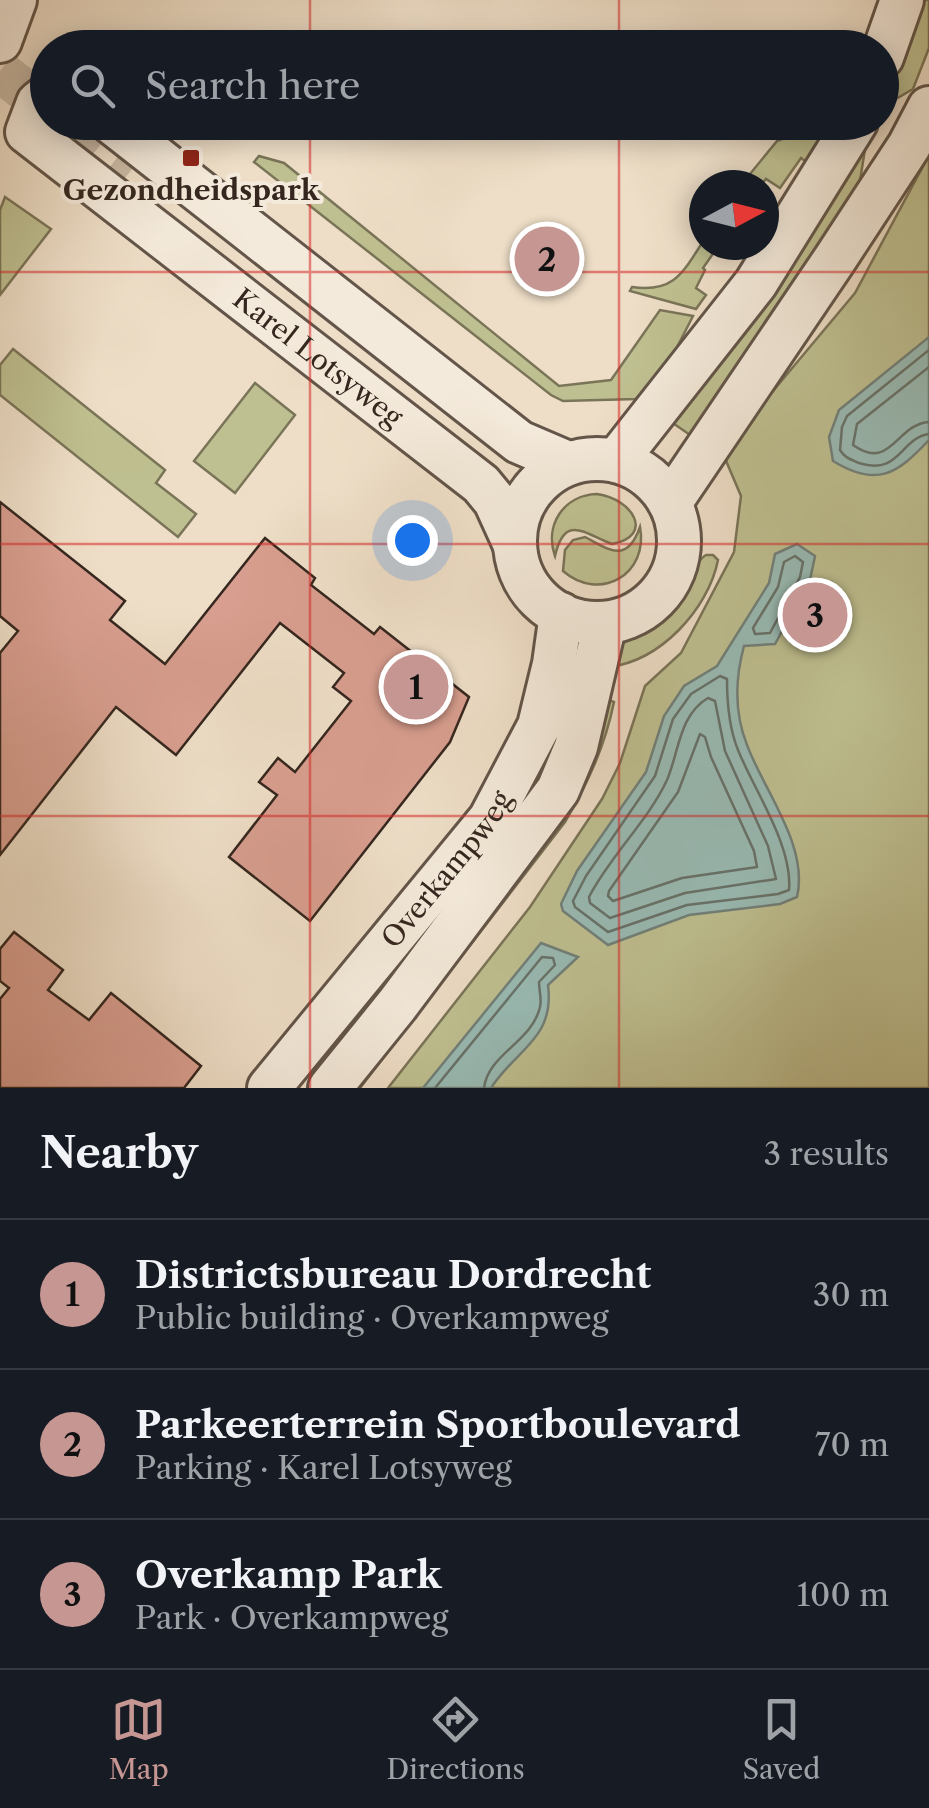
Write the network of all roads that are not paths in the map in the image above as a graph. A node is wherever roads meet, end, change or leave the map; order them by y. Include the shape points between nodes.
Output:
1 (15, 0) edge
2 (902, 0) edge
3 (891, 30) edge
4 (0, 41) edge
5 (929, 108) edge
6 (58, 140) edge
7 (845, 140) edge
8 (119, 156) edge
9 (616, 460) junction
10 (568, 464) junction
11 (533, 489) junction
12 (670, 503) junction
13 (515, 545) junction
14 (561, 614) junction
15 (605, 622) junction
16 (268, 1088) edge
17 (330, 1088) edge

1 - 4 street
2 - 3 street
5 - 12 street via 846,244
6 - 8 street, Karel Lotsyweg
7 - 9 street via 756,283
8 - 10 street, Karel Lotsyweg via 519,442
8 - 11 street, Karel Lotsyweg
8 - 13 street, Karel Lotsyweg via 482,484
9 - 10 street
9 - 12 street via 653,480
10 - 11 street
11 - 13 street via 519,515
12 - 15 street via 679,547 668,583 641,610
13 - 14 street via 529,586
14 - 15 street
14 - 16 street, Overkampweg via 539,726 490,819
15 - 17 street, Overkampweg via 576,747 558,790

